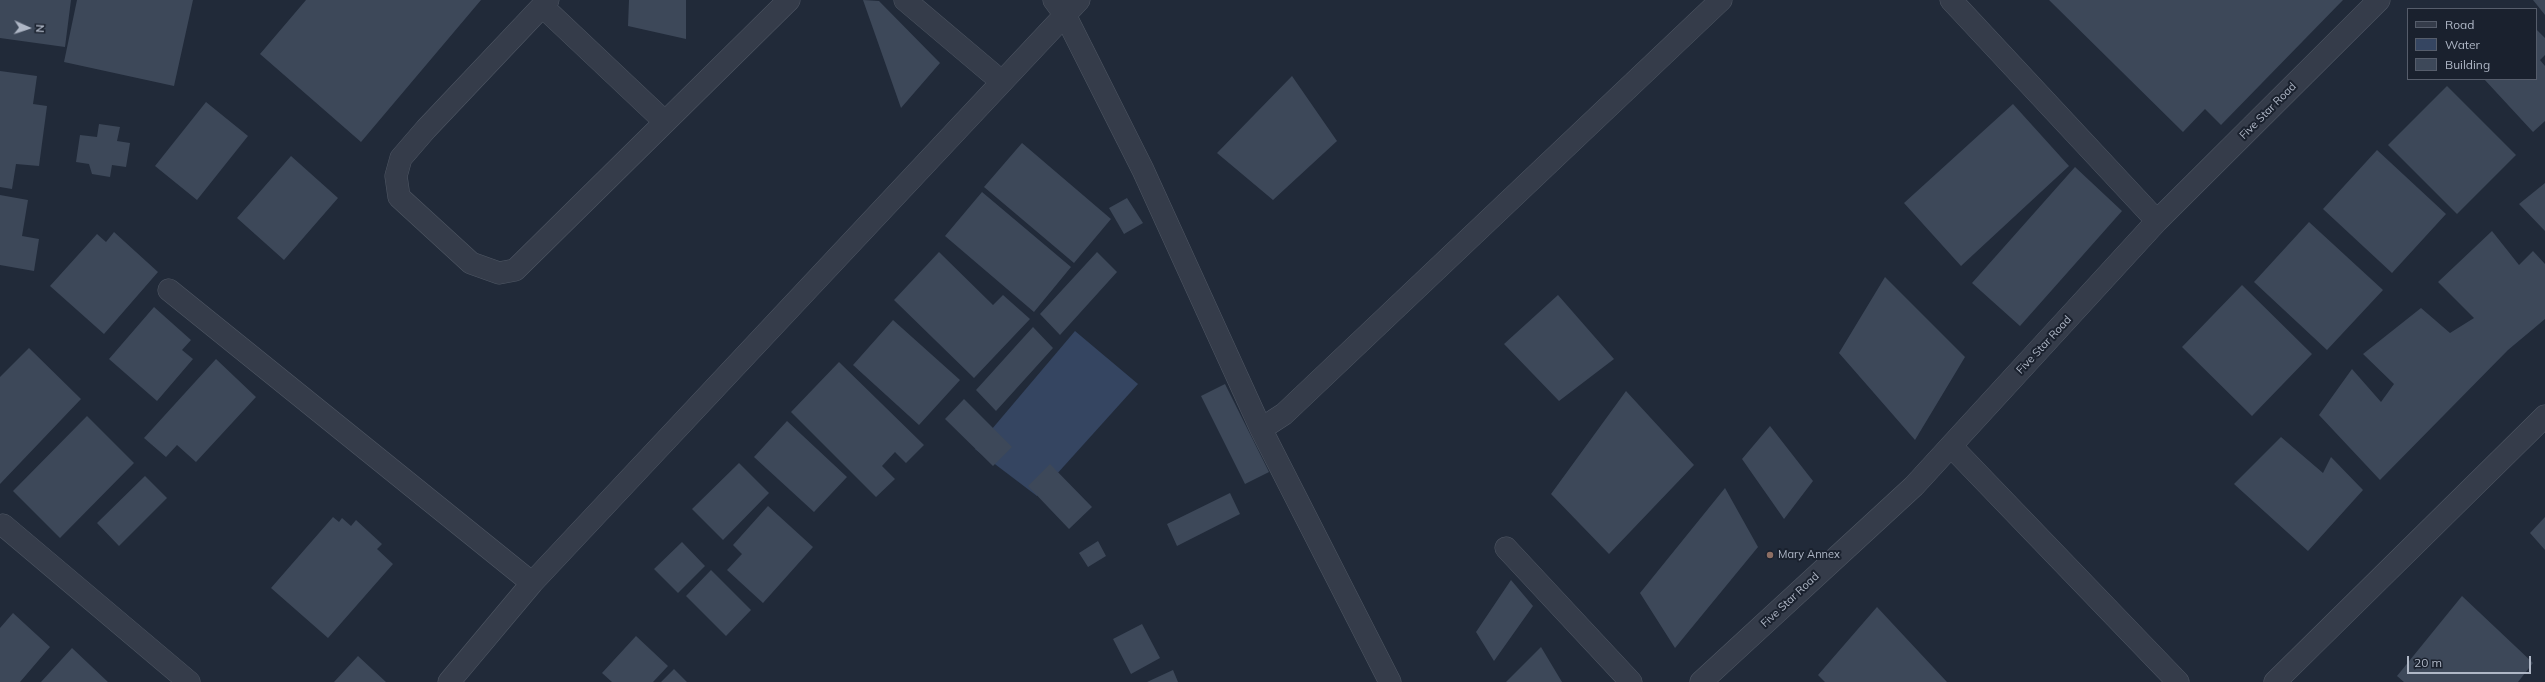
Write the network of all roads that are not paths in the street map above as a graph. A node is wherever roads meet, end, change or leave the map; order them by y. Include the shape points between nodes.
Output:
1 (789, 0) edge
2 (905, 0) edge
3 (1720, 0) edge
4 (1951, 0) edge
5 (2379, 0) edge
6 (545, 3) edge
7 (1066, 5) edge
8 (1002, 82) junction
9 (665, 122) junction
10 (2158, 221) junction
11 (169, 290) dead end
12 (2545, 416) edge
13 (1261, 429) junction
14 (1951, 446) junction
15 (4, 525) dead end
16 (1506, 548) dead end
17 (532, 583) junction
18 (189, 682) edge
19 (449, 682) edge
20 (1390, 682) edge
21 (1631, 682) edge
22 (1701, 682) edge
23 (2178, 682) edge
24 (2275, 682) edge

1 - 9 street
2 - 8 street
3 - 13 street via 1284,414
4 - 10 street
5 - 10 street, Five Star Road
6 - 9 street
6 - 9 street via 401,158 396,176 399,197 471,263 499,273 515,270
7 - 8 street
7 - 13 street
8 - 17 street
10 - 14 street, Five Star Road
11 - 17 street
12 - 24 street
13 - 20 street
14 - 22 street, Five Star Road via 1914,486
14 - 23 street
15 - 18 street
16 - 21 street
17 - 19 street

